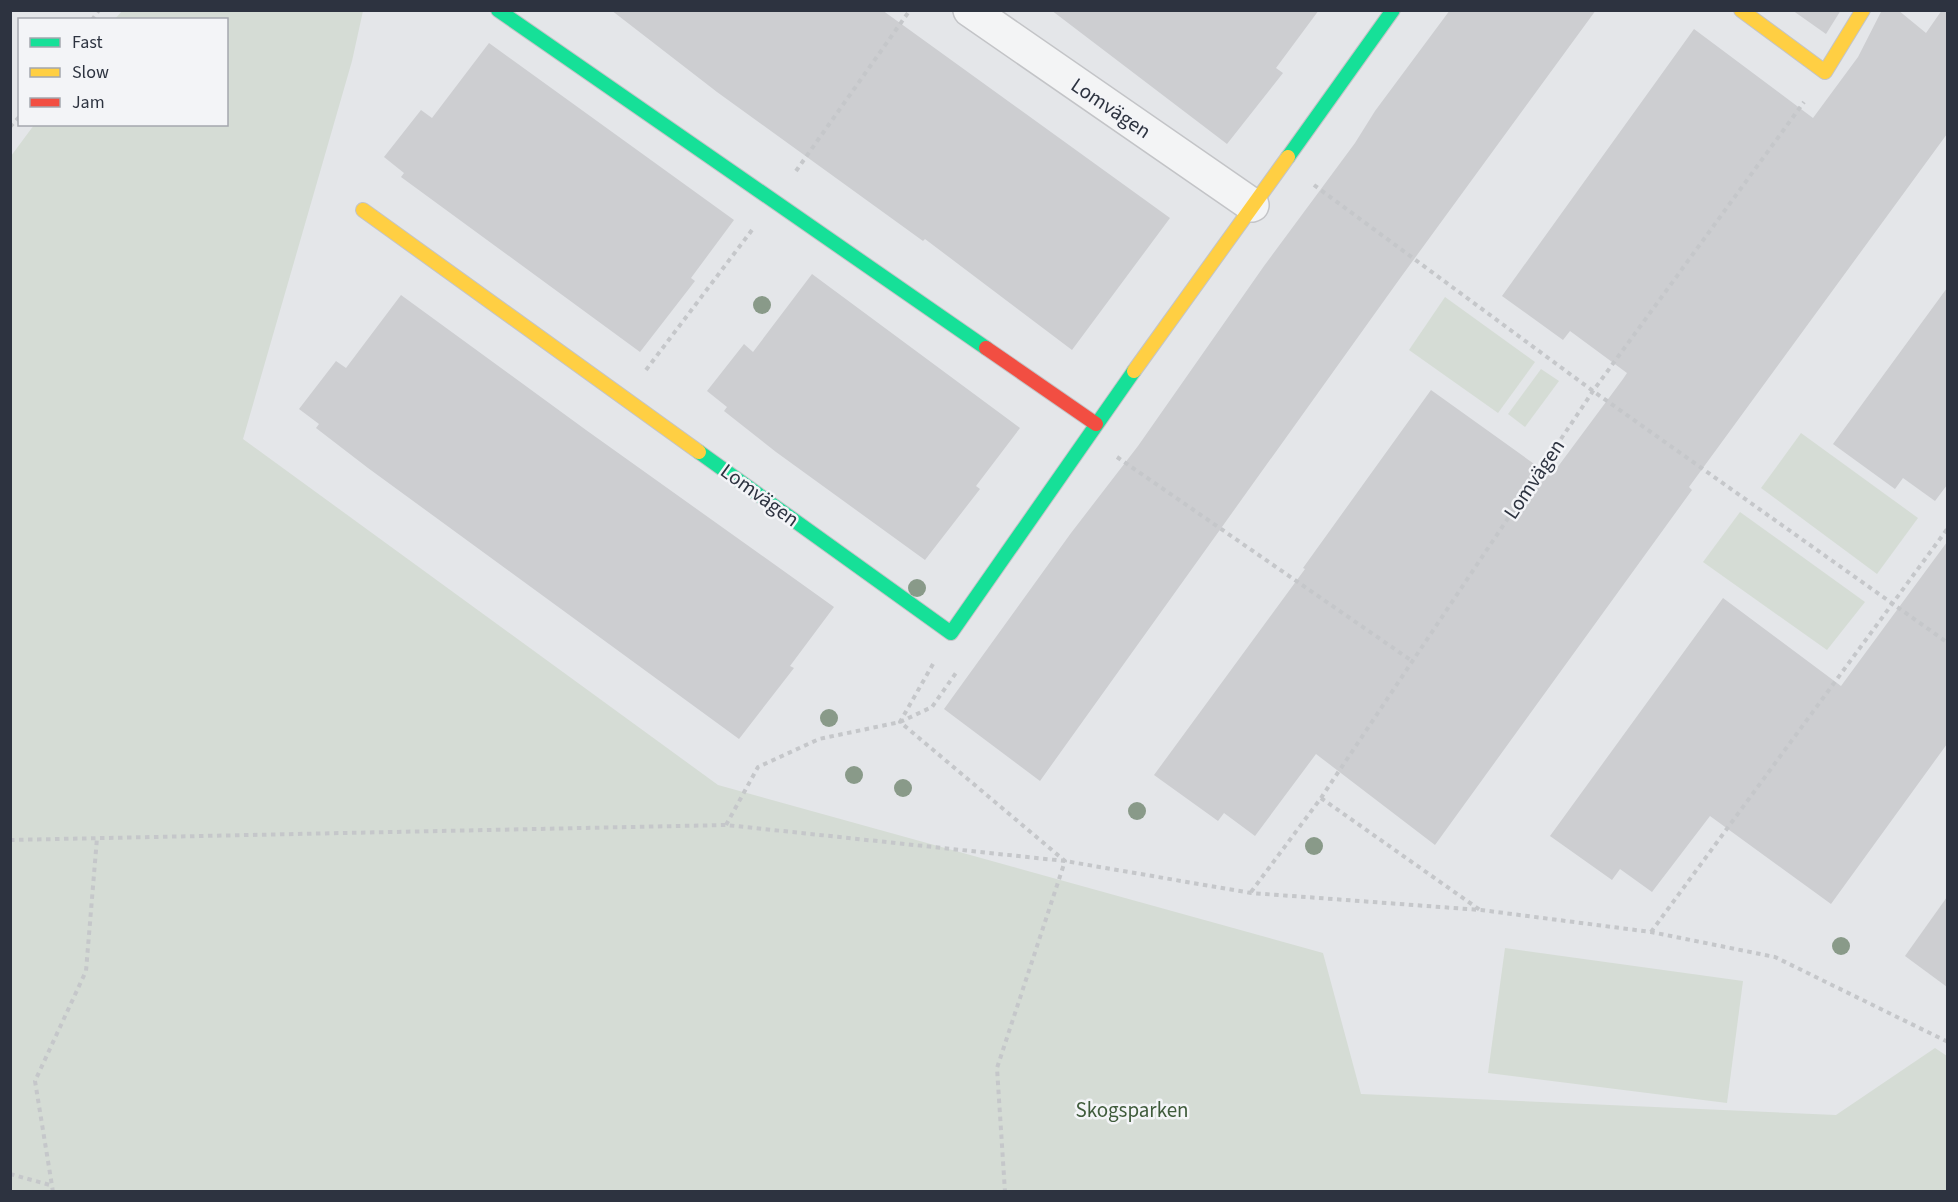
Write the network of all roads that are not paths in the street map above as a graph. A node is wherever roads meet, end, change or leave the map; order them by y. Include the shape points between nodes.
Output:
1 (498, 10) edge
2 (970, 10) edge
3 (1393, 10) edge
4 (1741, 10) edge
5 (1863, 10) edge
6 (1252, 204) junction
7 (363, 210) dead end
8 (1096, 424) junction

1 - 8 street
2 - 6 street, Lomvägen
3 - 6 street
4 - 5 street via 1825,72
6 - 8 street
7 - 8 street, Lomvägen via 951,633

